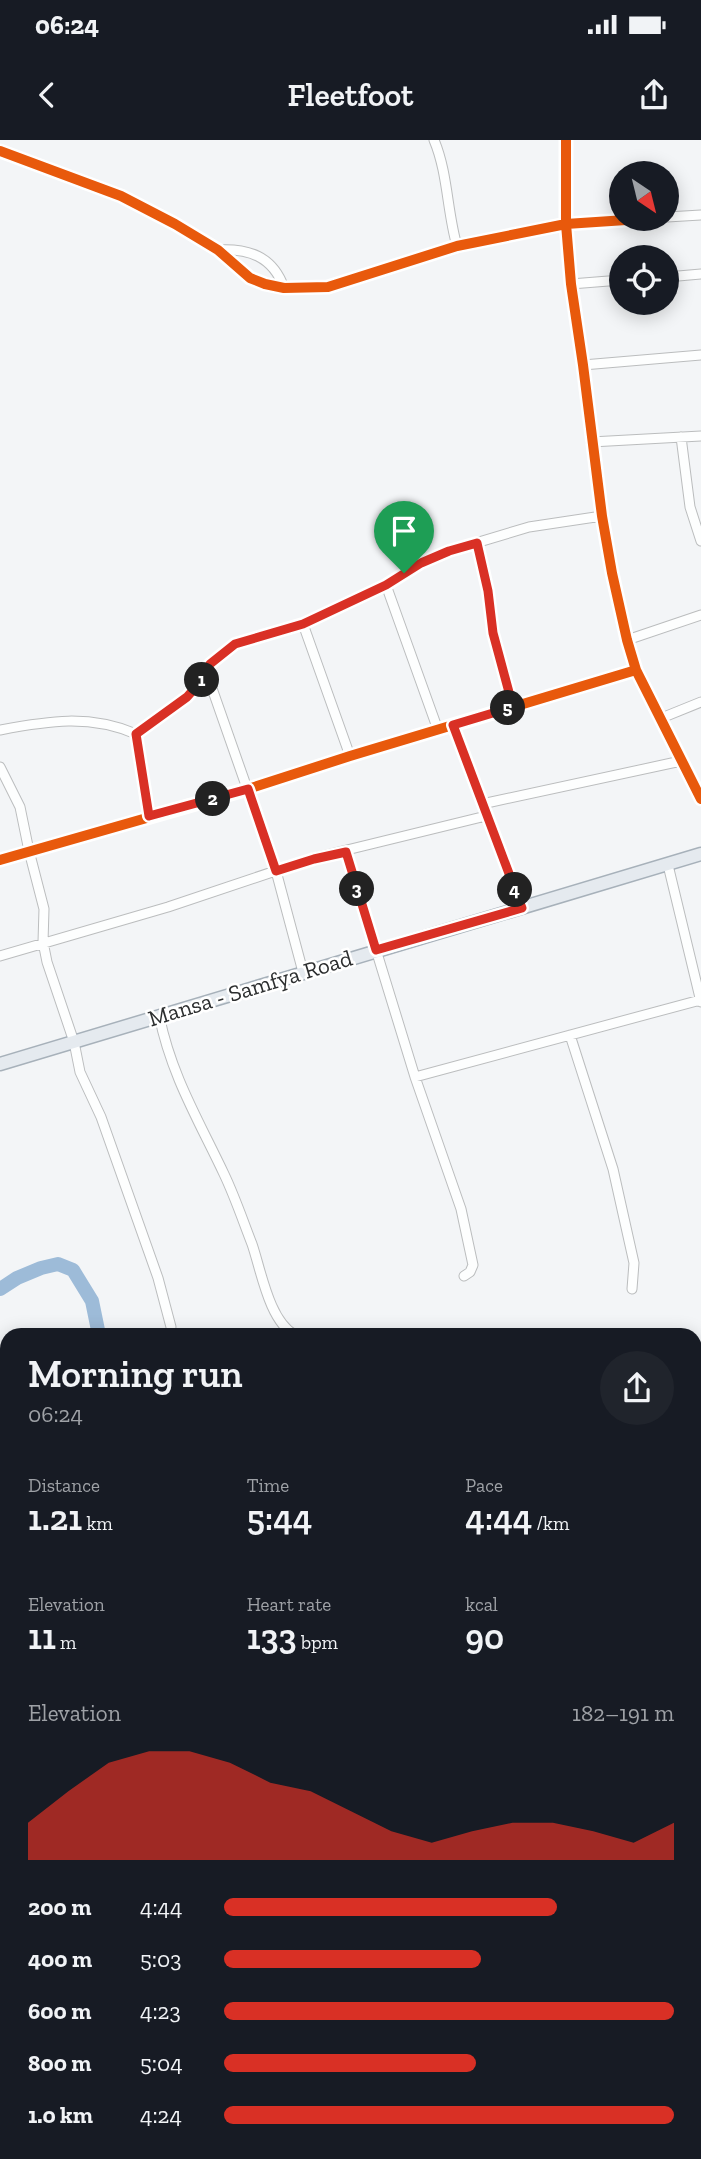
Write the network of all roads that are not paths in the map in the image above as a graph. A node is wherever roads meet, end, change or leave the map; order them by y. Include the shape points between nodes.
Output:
1 (434, 140) edge
2 (566, 140) edge
3 (0, 151) edge
4 (701, 215) edge
5 (679, 216) edge
6 (609, 221) edge
7 (566, 224) junction
8 (457, 246) junction
9 (217, 250) junction
10 (701, 274) edge
11 (679, 275) edge
12 (609, 281) edge
13 (571, 284) junction
14 (284, 288) junction
15 (701, 355) edge
16 (583, 365) junction
17 (701, 436) edge
18 (681, 437) junction
19 (591, 442) junction
20 (602, 516) junction
21 (699, 528) edge
22 (701, 541) edge
23 (477, 543) junction
24 (386, 585) junction
25 (701, 615) edge
26 (303, 624) junction
27 (627, 639) junction
28 (636, 670) junction
29 (206, 674) junction
30 (701, 702) edge
31 (513, 707) junction
32 (659, 719) junction
33 (453, 725) junction
34 (0, 730) edge
35 (438, 730) junction
36 (136, 734) junction
37 (350, 756) junction
38 (681, 761) junction
39 (0, 767) edge
40 (248, 789) junction
41 (701, 799) edge
42 (482, 804) junction
43 (149, 816) junction
44 (486, 816) junction
45 (29, 852) junction
46 (346, 852) junction
47 (701, 854) edge
48 (0, 860) edge
49 (668, 865) junction
50 (276, 871) junction
51 (522, 908) junction
52 (43, 942) junction
53 (376, 950) junction
54 (0, 956) edge
55 (303, 972) junction
56 (701, 1001) edge
57 (159, 1016) junction
58 (570, 1035) junction
59 (74, 1042) junction
60 (0, 1065) edge
61 (415, 1077) junction
62 (464, 1276) dead end
63 (632, 1289) dead end
64 (171, 1327) dead end
65 (286, 1328) edge

1 - 8 street
2 - 7 street
3 - 9 street via 121,196
4 - 5 street
6 - 7 street
7 - 8 street
7 - 13 street
8 - 14 street via 328,287
9 - 14 street via 250,278
9 - 14 street via 259,255 278,273
10 - 11 street
12 - 13 street
13 - 16 street
15 - 16 street
16 - 19 street
17 - 18 street
18 - 19 street
18 - 21 street via 690,507
19 - 20 street
20 - 23 street via 529,527
20 - 27 street
21 - 22 street
23 - 24 street via 421,563
23 - 31 street via 493,633
24 - 26 street
24 - 35 street
25 - 27 street
26 - 29 street via 235,644 210,664
26 - 37 street
27 - 28 street
28 - 31 street
28 - 32 street
29 - 36 street via 187,697
29 - 40 street
30 - 32 street
31 - 33 street
32 - 38 street
33 - 35 street
33 - 42 street
34 - 36 street via 78,720
35 - 37 street
36 - 43 street
37 - 40 street
38 - 41 street
38 - 42 street
39 - 45 street via 20,807
40 - 43 street
40 - 50 street
42 - 44 street
43 - 45 street
44 - 46 street
44 - 51 street
45 - 48 street
45 - 52 street via 44,909
46 - 50 street
46 - 53 street
47 - 49 main road, Mansa - Samfya Road
49 - 51 main road, Mansa - Samfya Road
49 - 56 street
50 - 52 street
50 - 55 street
51 - 53 main road, Mansa - Samfya Road
52 - 54 street
52 - 59 street
53 - 55 main road, Mansa - Samfya Road
53 - 61 street
55 - 57 main road, Mansa - Samfya Road
56 - 58 street
57 - 59 main road, Mansa - Samfya Road
57 - 65 street via 178,1081 225,1176 266,1293
58 - 61 street
58 - 63 street via 613,1169 634,1263
59 - 60 main road, Mansa - Samfya Road
59 - 64 street via 80,1072 101,1117
61 - 62 street via 469,1240 473,1265

